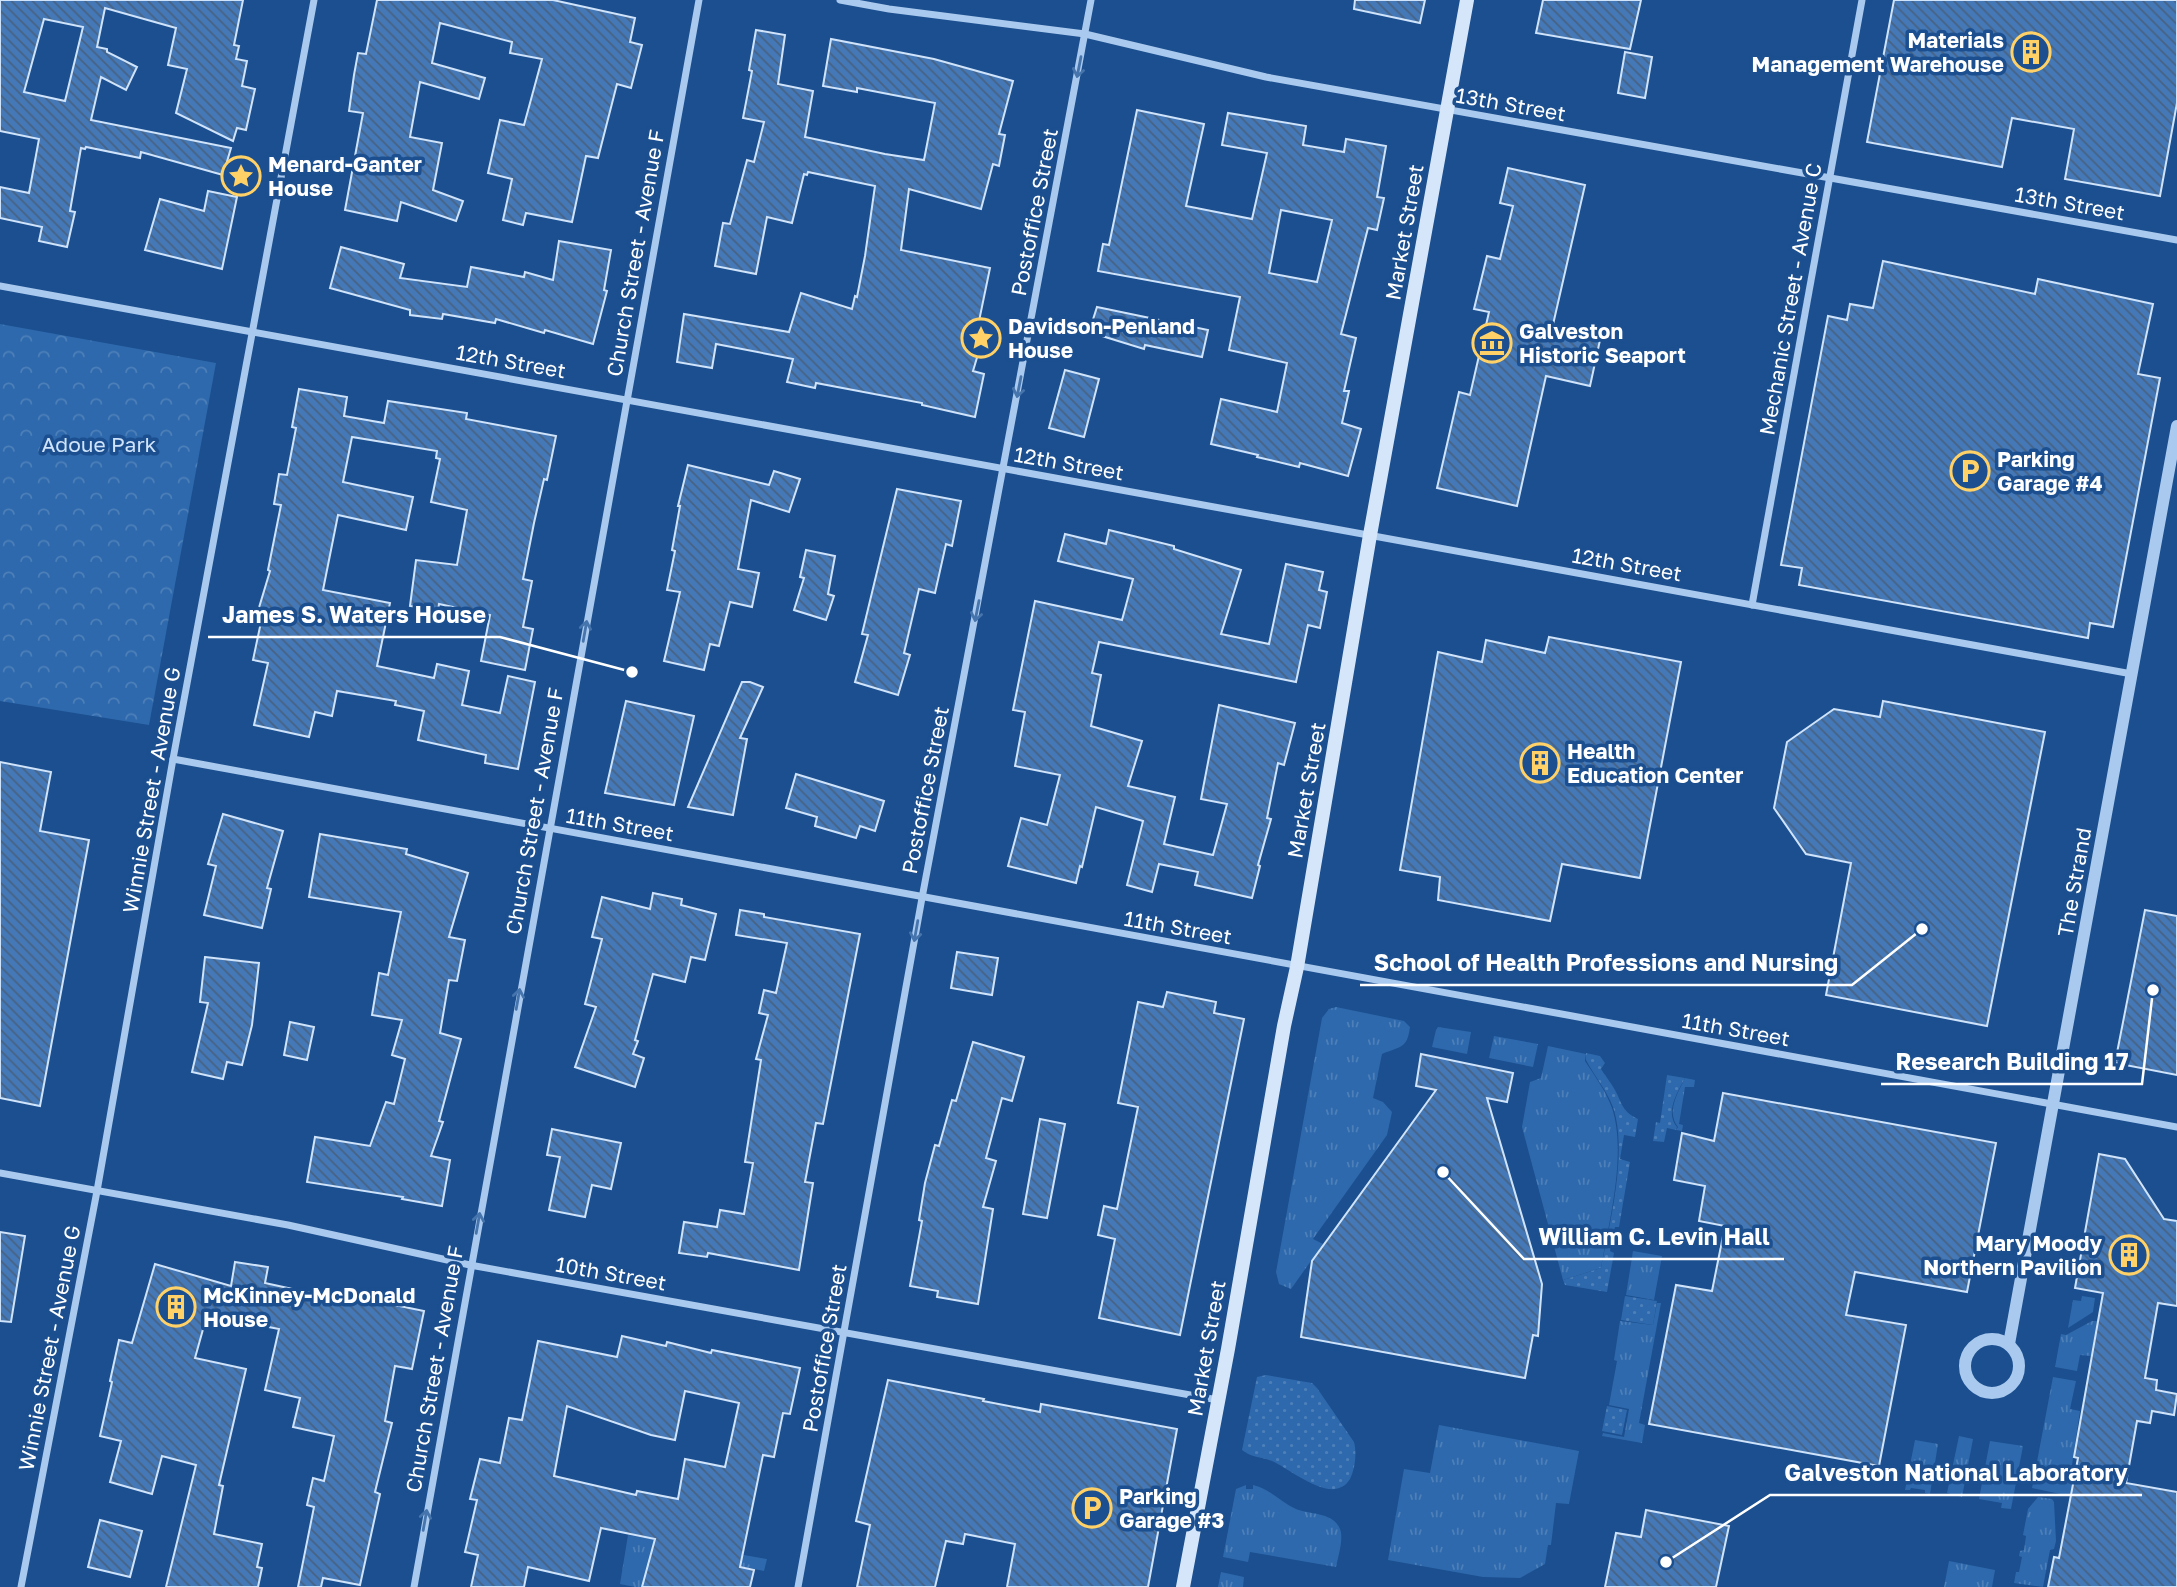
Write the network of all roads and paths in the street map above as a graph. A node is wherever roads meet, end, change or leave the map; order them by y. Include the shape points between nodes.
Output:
1 (314, 0) edge
2 (699, 0) edge
3 (840, 0) edge
4 (1091, 0) edge
5 (1467, 0) edge
6 (1862, 0) edge
7 (1085, 34) junction
8 (1447, 110) junction
9 (1829, 178) junction
10 (2177, 240) edge
11 (0, 286) edge
12 (254, 332) junction
13 (626, 400) junction
14 (2177, 426) edge
15 (1004, 469) junction
16 (1370, 535) junction
17 (1752, 605) junction
18 (2132, 674) junction
19 (173, 759) junction
20 (549, 829) junction
21 (922, 898) junction
22 (1297, 967) junction
23 (2052, 1104) junction
24 (2177, 1127) edge
25 (0, 1174) edge
26 (97, 1191) junction
27 (470, 1265) junction
28 (845, 1332) junction
29 (2010, 1344) junction
30 (1217, 1400) junction
31 (21, 1587) edge
32 (414, 1587) edge
33 (798, 1587) edge
34 (1183, 1587) edge

1 - 12 street, Winnie Street - Avenue G
2 - 13 street, Church Street - Avenue F
3 - 7 street, 13th Street
4 - 7 street, Postoffice Street
5 - 8 main road, Market Street
6 - 9 street, Mechanic Street - Avenue C
7 - 8 street, 13th Street via 1266,77
7 -> 15 street, Postoffice Street
8 - 9 street, 13th Street
8 - 16 main road, Market Street
9 - 10 street, 13th Street
9 - 17 street, Mechanic Street - Avenue C
11 - 12 street, 12th Street
12 - 13 street, 12th Street
12 - 19 street, Winnie Street - Avenue G
13 - 15 street, 12th Street
20 -> 13 street, Church Street - Avenue F
14 - 18 street, The Strand
15 - 16 street, 12th Street
15 -> 21 street, Postoffice Street
16 - 17 street, 12th Street
16 - 22 main road, Market Street
17 - 18 street, 12th Street
18 - 23 street, The Strand
19 - 20 street, 11th Street
19 - 26 street, Winnie Street - Avenue G
20 - 21 street, 11th Street
27 -> 20 street, Church Street - Avenue F
21 - 22 street, 11th Street
21 -> 28 street, Postoffice Street
22 - 23 street, 11th Street
22 - 30 main road, Market Street
23 - 24 street, 11th Street
23 - 29 street, The Strand
25 - 26 street, 10th Street
26 - 27 street, 10th Street via 288,1225
26 - 31 street, Winnie Street - Avenue G
27 - 28 street, 10th Street
32 -> 27 street, Church Street - Avenue F
28 - 30 street, 10th Street
28 - 33 street, Postoffice Street
29 - 29 street, The Strand via 1989,1338 1970,1349 1965,1369 1975,1387 1995,1393 2014,1382 2020,1362
30 - 34 main road, Market Street

